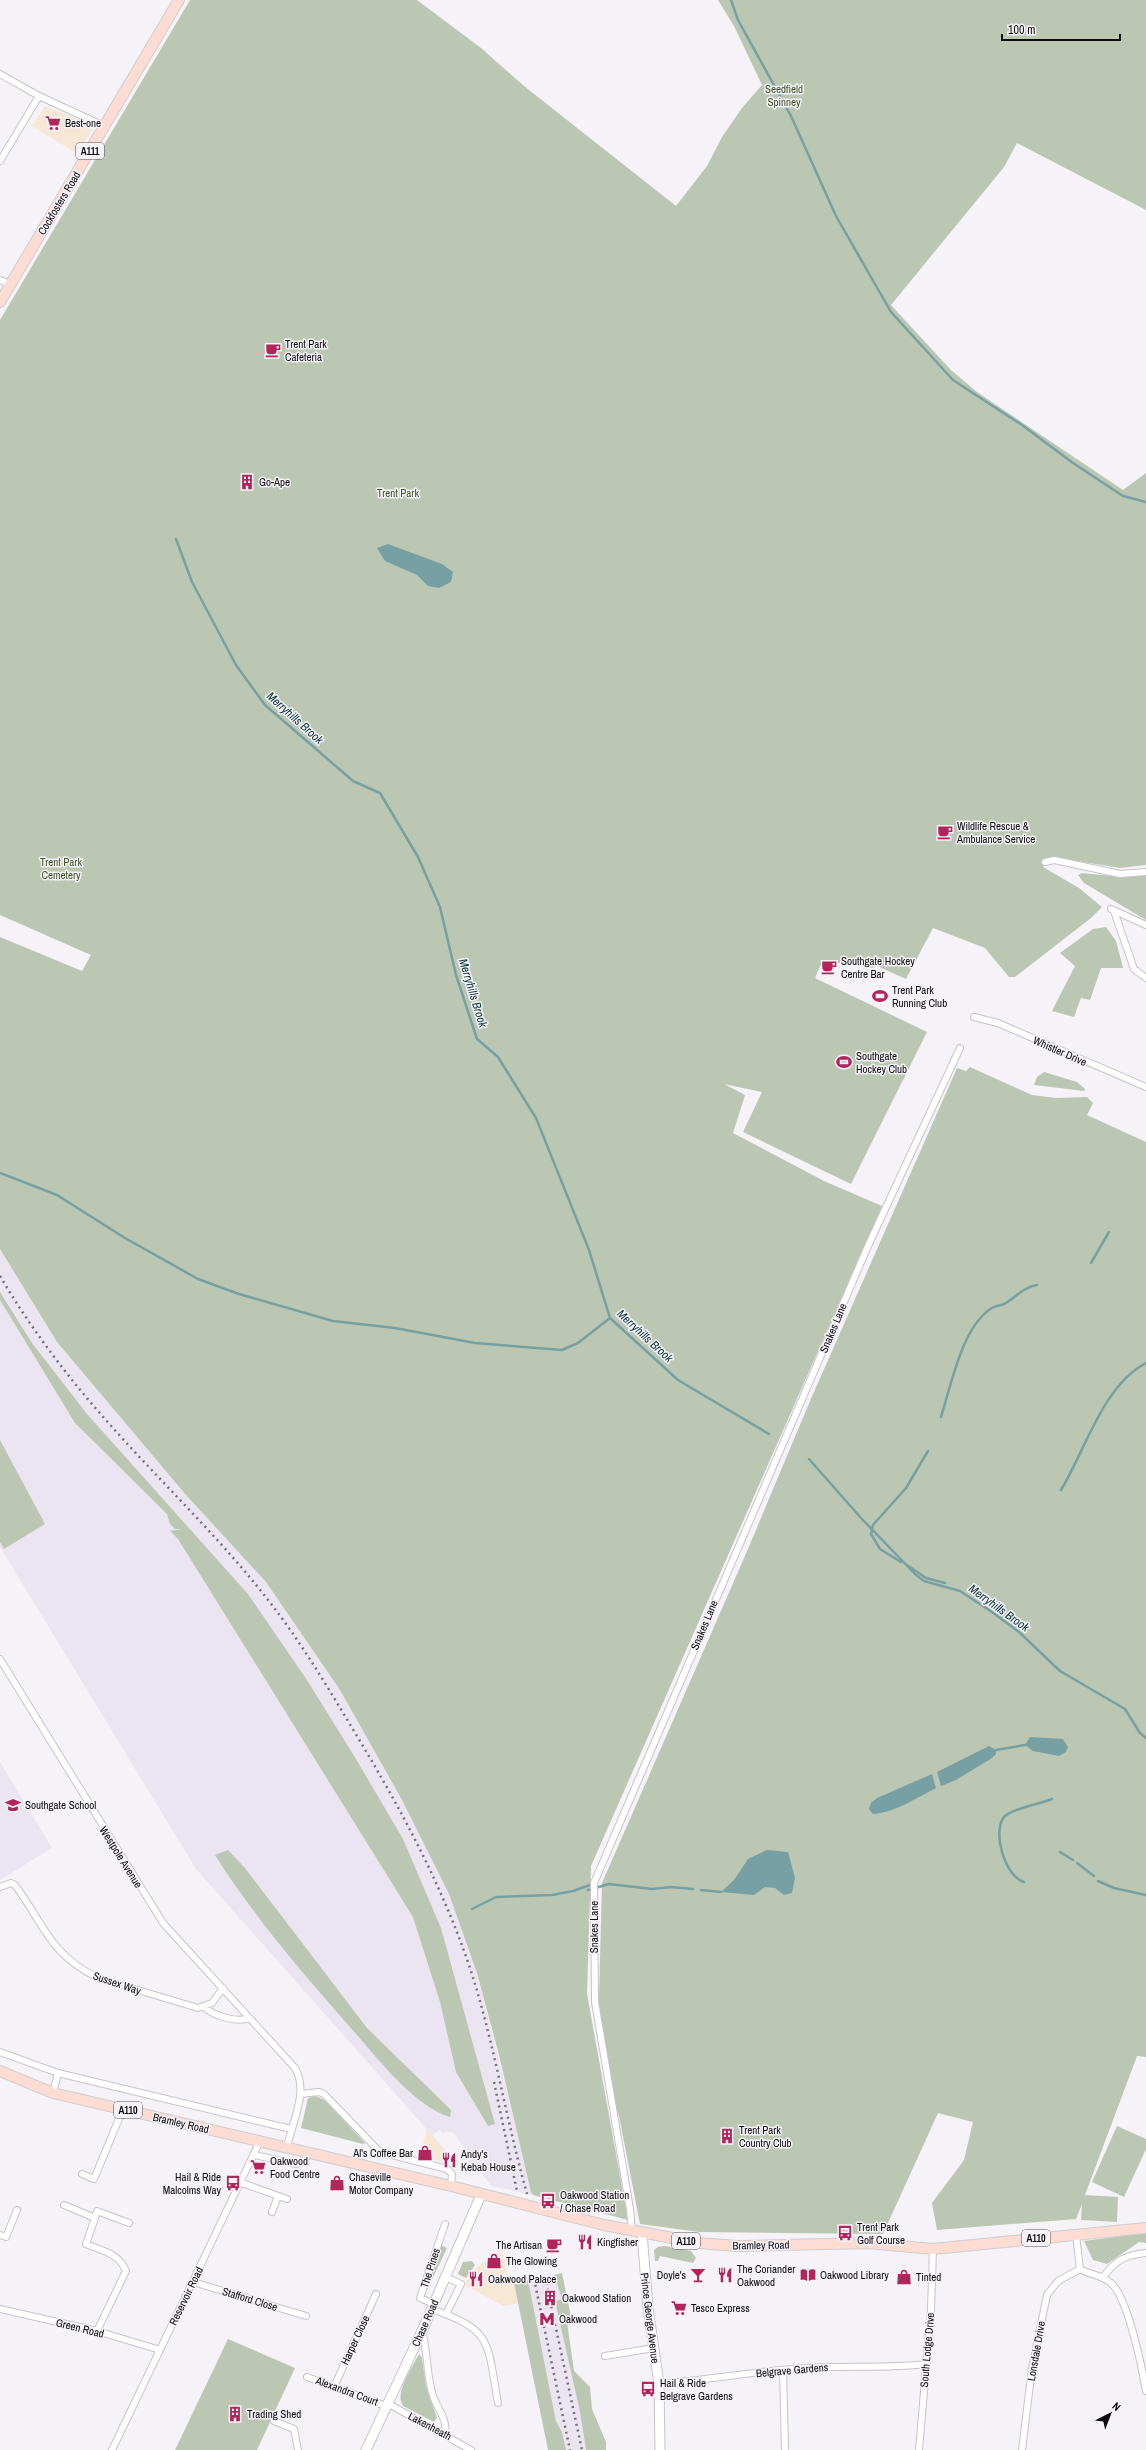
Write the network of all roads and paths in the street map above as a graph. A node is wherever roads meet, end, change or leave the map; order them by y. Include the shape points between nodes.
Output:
1 (179, 0) edge
2 (0, 74) edge
3 (39, 96) junction
4 (104, 126) junction
5 (0, 161) edge
6 (0, 280) edge
7 (10, 284) junction
8 (0, 302) edge
9 (1045, 862) dead end
10 (1146, 872) edge
11 (1146, 925) edge
12 (1146, 978) edge
13 (974, 1017) dead end
14 (960, 1048) dead end
15 (1146, 1087) edge
16 (0, 1660) edge
17 (0, 1888) edge
18 (223, 1988) junction
19 (204, 2007) junction
20 (249, 2018) junction
21 (0, 2052) edge
22 (0, 2071) edge
23 (58, 2073) junction
24 (53, 2093) junction
25 (301, 2094) junction
26 (123, 2109) junction
27 (291, 2129) junction
28 (260, 2141) junction
29 (287, 2147) junction
30 (308, 2153) junction
31 (254, 2155) junction
32 (82, 2174) dead end
33 (239, 2182) junction
34 (451, 2186) junction
35 (481, 2195) junction
36 (278, 2196) junction
37 (286, 2199) dead end
38 (64, 2205) dead end
39 (17, 2210) dead end
40 (272, 2212) dead end
41 (95, 2218) junction
42 (130, 2223) dead end
43 (445, 2224) dead end
44 (1146, 2228) edge
45 (637, 2232) junction
46 (0, 2235) edge
47 (1076, 2235) junction
48 (933, 2249) junction
49 (1146, 2253) edge
50 (1080, 2269) junction
51 (446, 2277) junction
52 (1103, 2278) junction
53 (193, 2282) junction
54 (376, 2294) dead end
55 (432, 2306) junction
56 (0, 2309) edge
57 (446, 2314) junction
58 (306, 2316) dead end
59 (97, 2331) junction
60 (422, 2331) junction
61 (654, 2348) junction
62 (160, 2350) junction
63 (605, 2356) dead end
64 (924, 2364) junction
65 (783, 2370) junction
66 (307, 2377) dead end
67 (659, 2384) junction
68 (334, 2387) junction
69 (1146, 2391) edge
70 (498, 2403) dead end
71 (387, 2404) junction
72 (274, 2421) dead end
73 (445, 2434) junction
74 (112, 2450) edge
75 (298, 2450) edge
76 (366, 2450) edge
77 (471, 2450) edge
78 (660, 2450) edge
79 (785, 2450) edge
80 (919, 2450) edge
81 (1022, 2450) edge

1 - 4 main road, Cockfosters Road / A111
2 - 3 street
3 - 4 street
3 - 5 street
4 - 7 main road, Cockfosters Road / A111
6 - 7 street
7 - 8 main road, Cockfosters Road / A111
9 - 10 street via 1054,860 1120,874
11 - 12 street via 1112,910 1134,969
13 - 15 street, Whistler Drive via 998,1023
14 - 45 street, Snakes Lane via 868,1246 594,1883 595,2002 630,2209
16 - 18 street, Westpole Avenue via 155,1912
17 - 19 street, Sussex Way via 15,1884 53,1944 62,1955 84,1972 124,1987 198,2008
18 - 19 street via 217,1998
18 - 20 street, Westpole Avenue
19 - 20 street, Sussex Way via 211,2013 243,2021
20 - 25 street via 295,2068 302,2082
21 - 23 street, Bramley Road
22 - 24 main road, Bramley Road / A110
23 - 24 street
23 - 27 street, Bramley Road
24 - 26 main road, Bramley Road / A110
25 - 27 street
25 - 34 street via 324,2094 378,2150 447,2169 452,2174
26 - 28 main road, Bramley Road / A110
26 - 32 street via 94,2179
27 - 29 street
28 - 29 main road, Bramley Road / A110
28 - 31 street, Reservoir Road
29 - 30 main road, Bramley Road / A110
30 - 31 street via 305,2161 296,2164
30 - 34 main road, Bramley Road / A110
31 - 33 street, Reservoir Road
33 - 36 street
33 - 53 street, Reservoir Road
34 - 35 main road, Bramley Road / A110
35 - 45 main road, Bramley Road / A110
35 - 51 street, Chase Road
36 - 37 street
36 - 40 street
38 - 41 street
39 - 46 street via 6,2237
41 - 42 street via 97,2211
41 - 59 street via 86,2244 115,2255 126,2271
43 - 55 street, The Pines via 420,2298
44 - 47 main road, A110
45 - 48 main road, Bramley Road / A110 via 726,2246 846,2243
45 - 61 street, Prince George Avenue
47 - 48 main road, Bramley Road / A110
47 - 50 street
48 - 64 street, South Lodge Drive via 931,2310
49 - 52 street via 1123,2257 1112,2265
50 - 52 street
50 - 81 street, Lonsdale Drive via 1058,2281 1047,2295 1032,2368
51 - 55 street, Chase Road
51 - 57 street via 461,2284
52 - 69 street via 1111,2283 1120,2296 1140,2357
53 - 58 street, Stafford Close
53 - 62 street, Reservoir Road
54 - 68 street, Harper Close
55 - 57 street
55 - 60 street, Chase Road
56 - 59 street, Green Road
57 - 70 street via 472,2326 484,2341
59 - 62 street, Green Road
60 - 71 street, Chase Road
60 - 73 street via 427,2347 429,2383 445,2422
61 - 63 street
61 - 67 street, Prince George Avenue
62 - 74 street, Reservoir Road
64 - 65 street, Belgrave Gardens via 897,2368 828,2367
64 - 80 street, South Lodge Drive
65 - 67 street, Belgrave Gardens
65 - 79 street
66 - 68 street, Alexandra Court
67 - 78 street, Prince George Avenue
68 - 71 street, Alexandra Court
71 - 73 street, Lakenheath
71 - 76 street, Chase Road
72 - 75 street via 294,2429
73 - 77 street, Lakenheath

